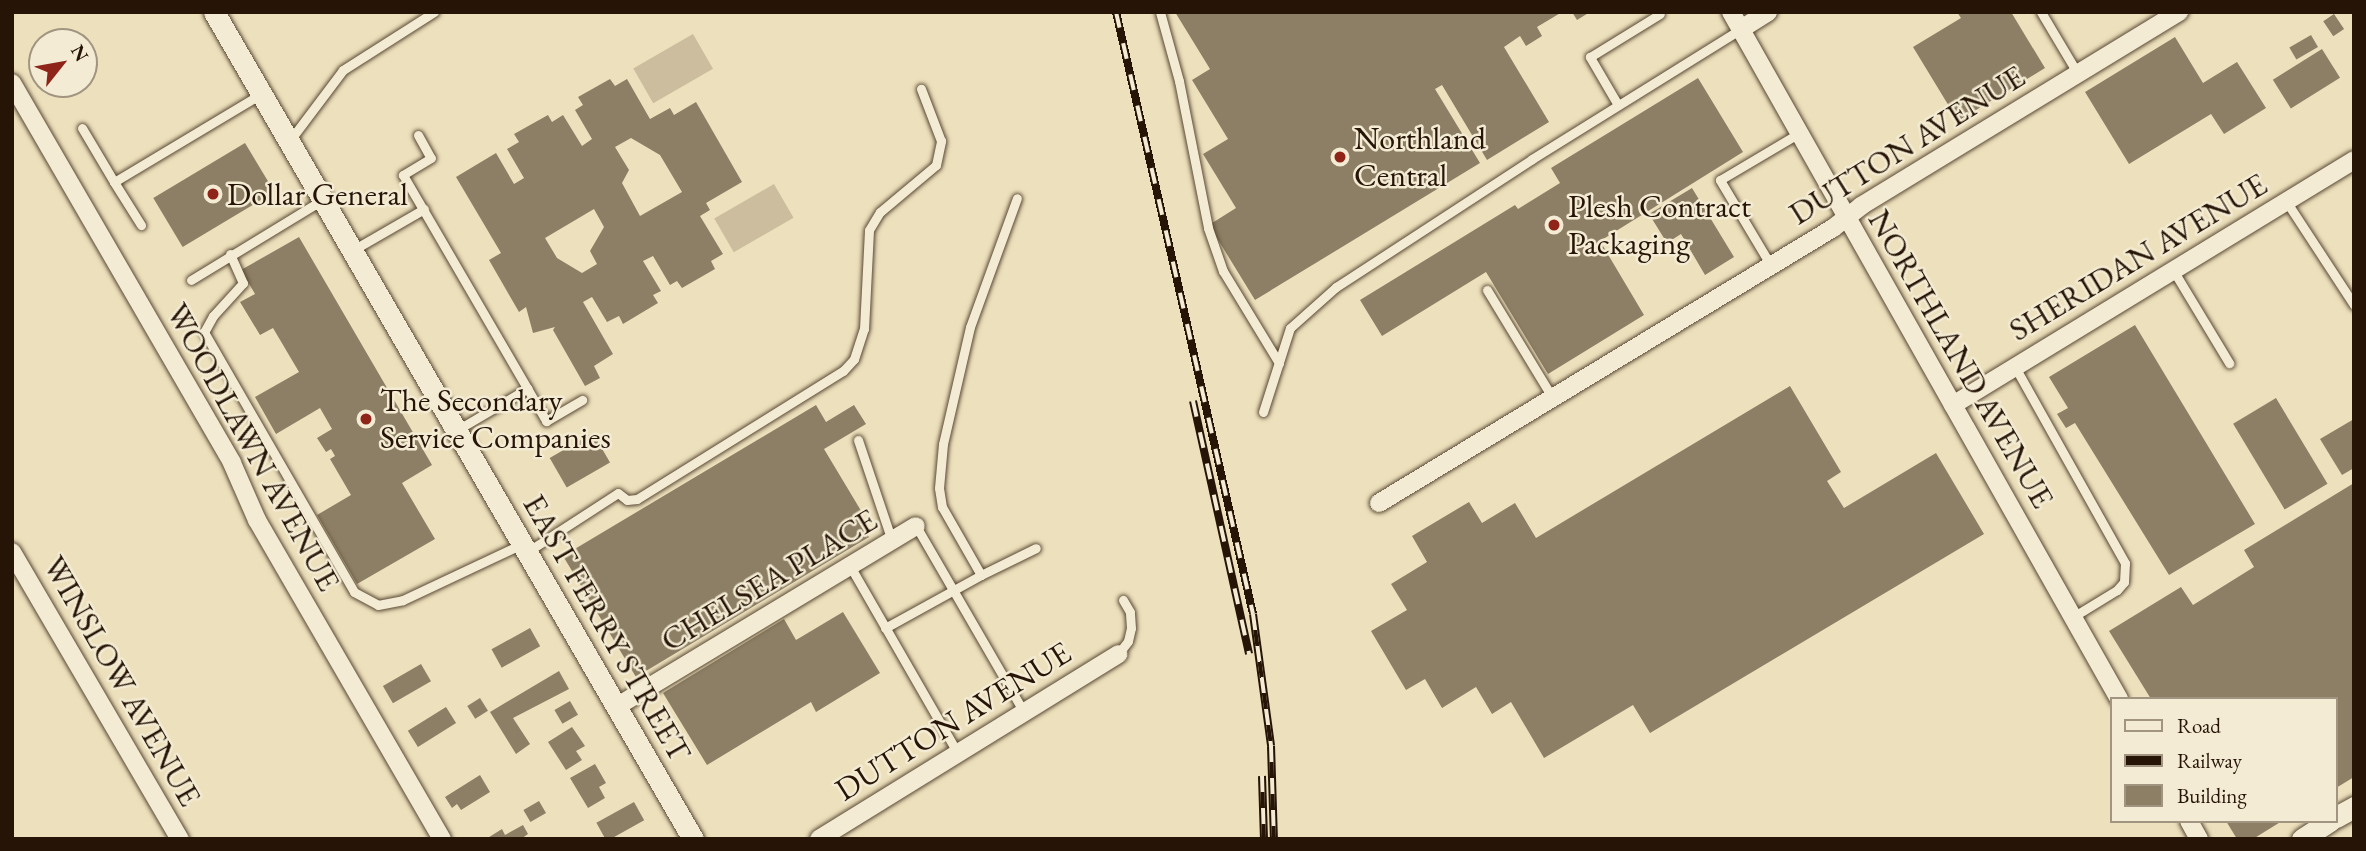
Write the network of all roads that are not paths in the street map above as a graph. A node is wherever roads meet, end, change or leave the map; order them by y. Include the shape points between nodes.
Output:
1 (214, 12) edge
2 (433, 12) edge
3 (1160, 12) edge
4 (1731, 12) edge
5 (1768, 12) edge
6 (2041, 12) edge
7 (2179, 12) edge
8 (1660, 14) edge
9 (1741, 29) junction
10 (2078, 74) junction
11 (12, 83) edge
12 (921, 89) dead end
13 (261, 94) junction
14 (1618, 105) junction
15 (82, 128) dead end
16 (1799, 132) junction
17 (418, 135) dead end
18 (289, 142) junction
19 (2354, 160) edge
20 (114, 182) junction
21 (1017, 198) dead end
22 (322, 200) junction
23 (2287, 201) junction
24 (424, 209) junction
25 (1847, 218) junction
26 (141, 225) dead end
27 (352, 251) junction
28 (230, 254) junction
29 (1770, 264) junction
30 (2173, 270) junction
31 (191, 280) dead end
32 (1487, 290) dead end
33 (2354, 305) edge
34 (1279, 363) junction
35 (2229, 363) dead end
36 (2015, 367) junction
37 (528, 388) junction
38 (1552, 397) junction
39 (582, 400) dead end
40 (1953, 405) junction
41 (1263, 412) dead end
42 (457, 430) junction
43 (858, 440) dead end
44 (1379, 503) dead end
45 (916, 526) joint
46 (892, 541) junction
47 (524, 548) junction
48 (1036, 548) dead end
49 (12, 552) edge
50 (850, 566) junction
51 (982, 575) junction
52 (953, 589) junction
53 (1123, 600) dead end
54 (2073, 617) junction
55 (885, 628) junction
56 (1118, 654) joint
57 (2118, 697) edge
58 (616, 707) junction
59 (1024, 712) junction
60 (958, 754) junction
61 (2354, 807) edge
62 (2338, 816) edge
63 (2190, 823) edge
64 (2327, 823) edge
65 (180, 839) edge
66 (442, 839) edge
67 (693, 839) edge
68 (819, 839) edge
69 (2199, 839) edge
70 (2302, 839) edge

1 - 13 street, EAST FERRY STREET
2 - 18 lane via 343,71
3 - 34 lane via 1180,81 1208,228 1223,271
4 - 9 street, NORTHLAND AVENUE
5 - 9 street
6 - 10 lane
7 - 10 street, DUTTON AVENUE
8 - 14 lane via 1590,57
9 - 14 lane
9 - 16 street, NORTHLAND AVENUE
10 - 25 street, DUTTON AVENUE
11 - 66 street, WOODLAWN AVENUE
12 - 47 lane via 941,141 936,165 880,212 869,230 864,329 853,359 843,371 637,499 627,500 618,493 584,518
13 - 18 street, EAST FERRY STREET
13 - 20 lane
14 - 34 lane via 1336,287 1290,328
15 - 20 lane
16 - 25 street, NORTHLAND AVENUE
16 - 29 lane via 1720,180
17 - 24 lane via 431,158 403,175
18 - 22 street, EAST FERRY STREET
19 - 23 street, SHERIDAN AVENUE
20 - 26 lane
21 - 51 lane via 970,327 942,455 942,506
22 - 27 street, EAST FERRY STREET
22 - 28 lane
23 - 30 street, SHERIDAN AVENUE
23 - 33 lane
24 - 27 lane
24 - 37 lane
25 - 29 street, DUTTON AVENUE
25 - 40 street, NORTHLAND AVENUE
27 - 42 street, EAST FERRY STREET
28 - 31 lane
28 - 47 lane via 243,283 204,332 354,593 378,605 403,600
29 - 38 street, DUTTON AVENUE
30 - 35 lane
30 - 36 street, SHERIDAN AVENUE
32 - 38 lane
34 - 41 lane
36 - 40 street, SHERIDAN AVENUE
36 - 54 lane via 2125,563 2124,582 2117,590
37 - 39 lane via 547,421
37 - 42 lane
38 - 44 street, DUTTON AVENUE
40 - 54 street, NORTHLAND AVENUE
42 - 47 street, EAST FERRY STREET
43 - 46 lane
45 - 46 street, CHELSEA PLACE
45 - 52 lane
46 - 50 street, CHELSEA PLACE
47 - 58 street, EAST FERRY STREET
48 - 51 lane
49 - 65 street, WINSLOW AVENUE
50 - 55 lane
50 - 58 street, CHELSEA PLACE
51 - 52 lane
52 - 55 lane
52 - 59 lane
53 - 56 lane via 1131,628
54 - 57 street, NORTHLAND AVENUE
55 - 60 lane
56 - 59 street, DUTTON AVENUE
58 - 67 street, EAST FERRY STREET
59 - 60 street, DUTTON AVENUE
60 - 68 street, DUTTON AVENUE
61 - 62 street
63 - 69 street
64 - 70 street

